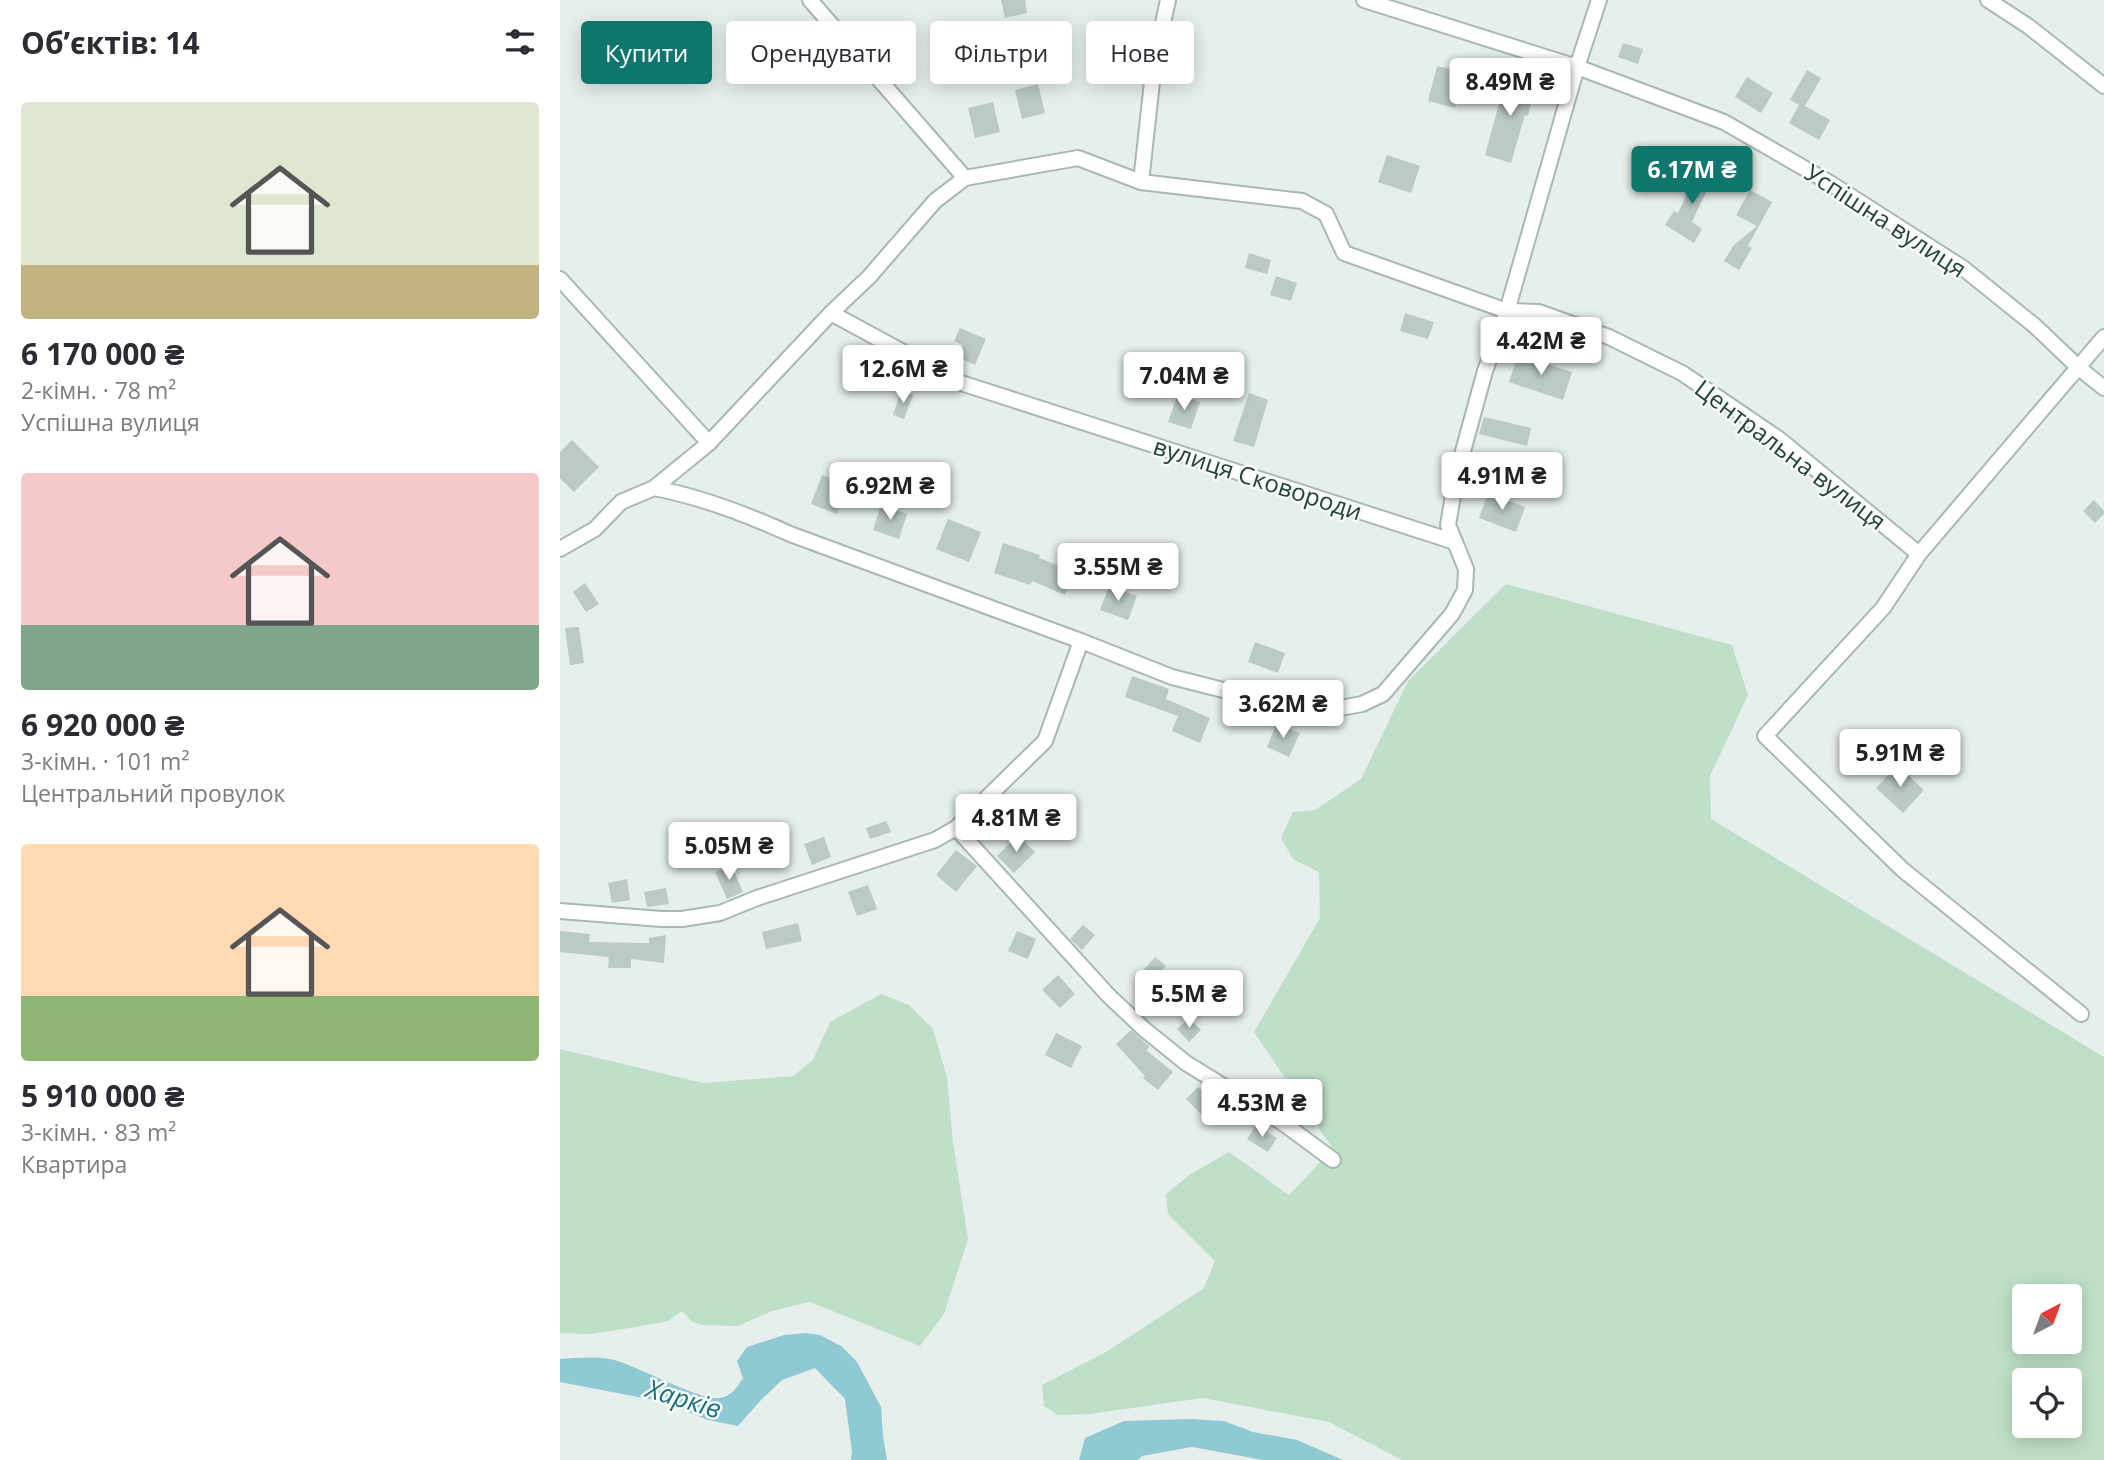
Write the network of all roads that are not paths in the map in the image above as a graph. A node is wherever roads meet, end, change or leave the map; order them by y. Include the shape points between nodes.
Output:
1 (1168, 0) edge
2 (1364, 0) edge
3 (1600, 0) edge
4 (1987, 0) edge
5 (815, 2) edge
6 (1577, 66) junction
7 (2104, 86) edge
8 (965, 178) junction
9 (1141, 182) junction
10 (560, 279) edge
11 (1507, 311) junction
12 (831, 313) junction
13 (2104, 337) edge
14 (2078, 368) junction
15 (2104, 388) edge
16 (709, 443) junction
17 (654, 488) junction
18 (1455, 542) junction
19 (560, 549) edge
20 (1919, 554) junction
21 (1081, 641) junction
22 (956, 828) junction
23 (560, 911) edge
24 (2081, 1014) dead end
25 (1333, 1160) dead end

1 - 9 street via 1154,64
2 - 6 street, Успішна вулиця
3 - 6 street
4 - 7 street
5 - 8 street
6 - 11 street
6 - 14 street, Успішна вулиця via 1724,122 1830,183 1963,268
8 - 9 street, Центральна вулиця via 1078,158
8 - 12 street, Центральна вулиця via 935,201
9 - 11 street, Центральна вулиця via 1302,201 1326,214 1344,253
10 - 16 street
11 - 18 street via 1457,473 1448,525
11 - 20 street, Центральна вулиця via 1539,312 1609,337 1682,373 1779,439
12 - 16 street, Центральна вулиця
12 - 18 street, вулиця Сковороди via 958,382
13 - 14 street
14 - 15 street, Успішна вулиця
14 - 20 street
16 - 17 street, Центральна вулиця
17 - 19 street, Центральна вулиця via 621,502 595,529
17 - 21 street via 754,517
18 - 21 street via 1466,569 1465,590 1452,614 1383,694 1363,704 1314,713 1172,677
20 - 24 street via 1883,608 1765,736 1903,870
21 - 22 street via 1045,741
22 - 23 street via 935,840 720,913 661,919
22 - 25 street via 1144,1029 1185,1063 1283,1123

